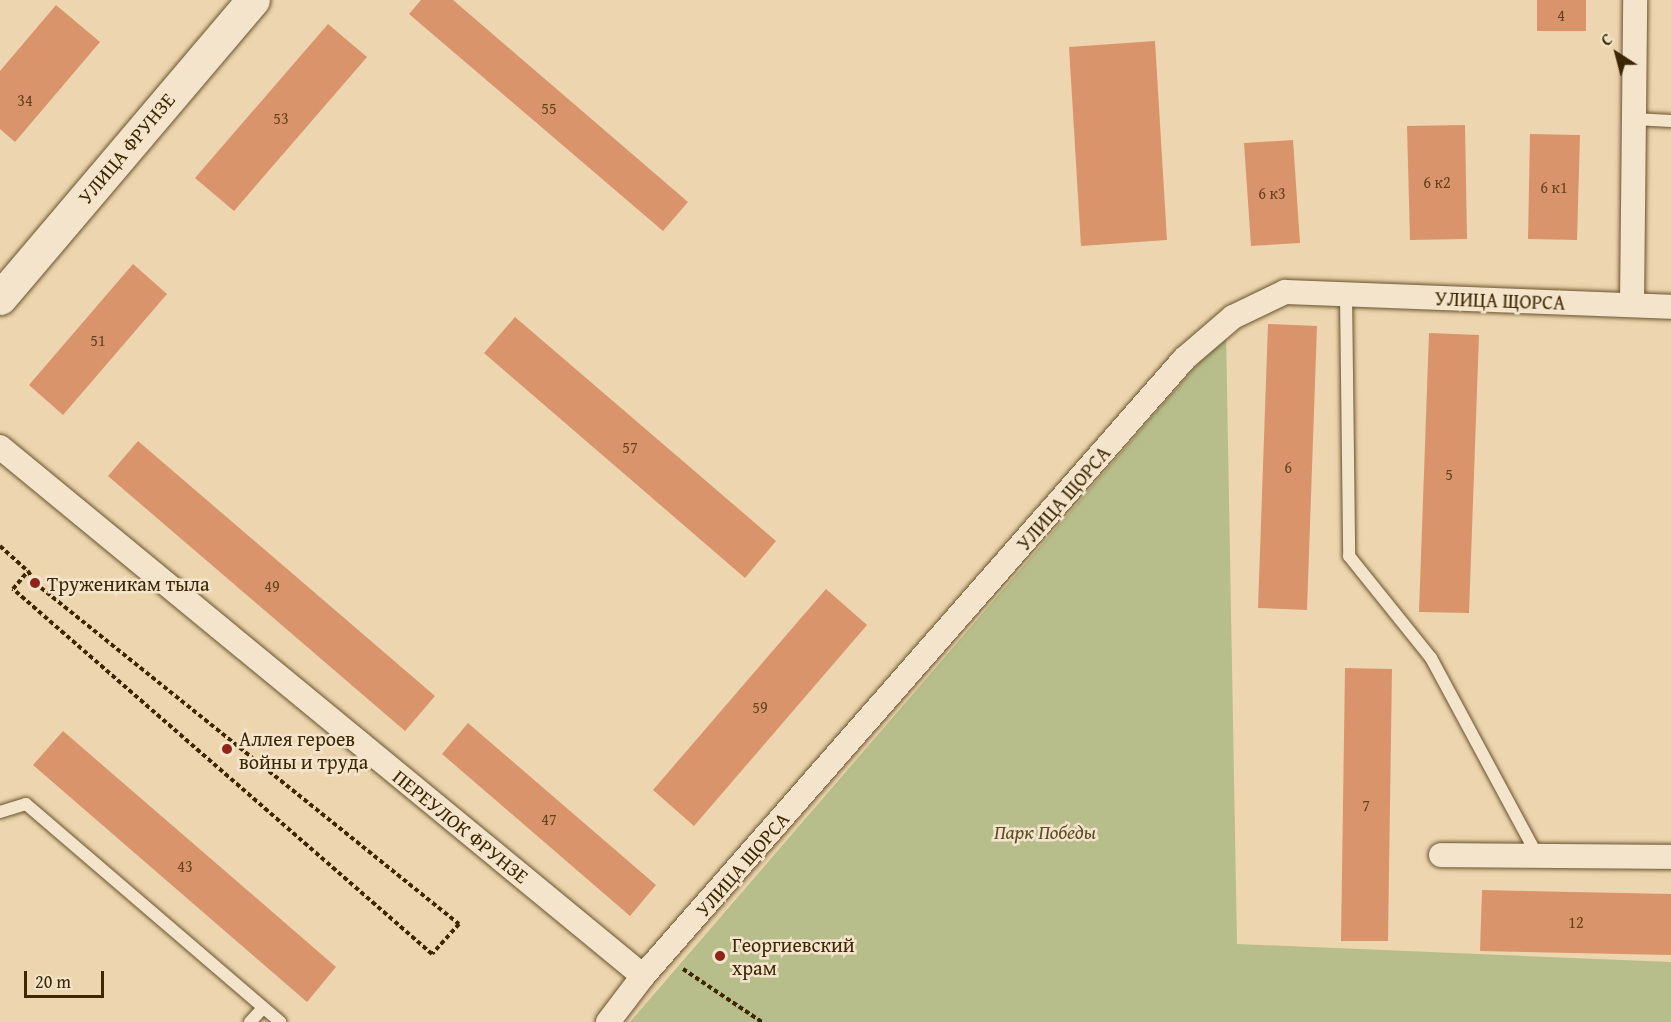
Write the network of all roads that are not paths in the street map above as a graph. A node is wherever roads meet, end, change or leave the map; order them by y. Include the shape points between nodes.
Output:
1 (253, 0) edge
2 (1635, 0) edge
3 (1634, 119) junction
4 (1671, 121) edge
5 (1346, 294) junction
6 (0, 298) edge
7 (1632, 305) junction
8 (1671, 307) edge
9 (0, 447) edge
10 (0, 812) edge
11 (1441, 855) dead end
12 (1537, 855) junction
13 (1671, 857) edge
14 (643, 976) junction
15 (263, 1008) junction
16 (250, 1022) edge
17 (280, 1022) edge
18 (609, 1022) edge

1 - 6 main road, УЛИЦА ФРУНЗЕ
2 - 3 street
3 - 4 lane
3 - 7 street
5 - 7 street, УЛИЦА ЩОРСА
5 - 12 lane via 1349,556 1431,658
5 - 14 street, УЛИЦА ЩОРСА via 1285,292 1233,317 1184,359
7 - 8 street, УЛИЦА ЩОРСА
9 - 14 street, ПЕРЕУЛОК ФРУНЗЕ
10 - 15 lane via 26,804
11 - 12 street
12 - 13 street
14 - 18 street, УЛИЦА ЩОРСА
15 - 16 lane
15 - 17 lane

